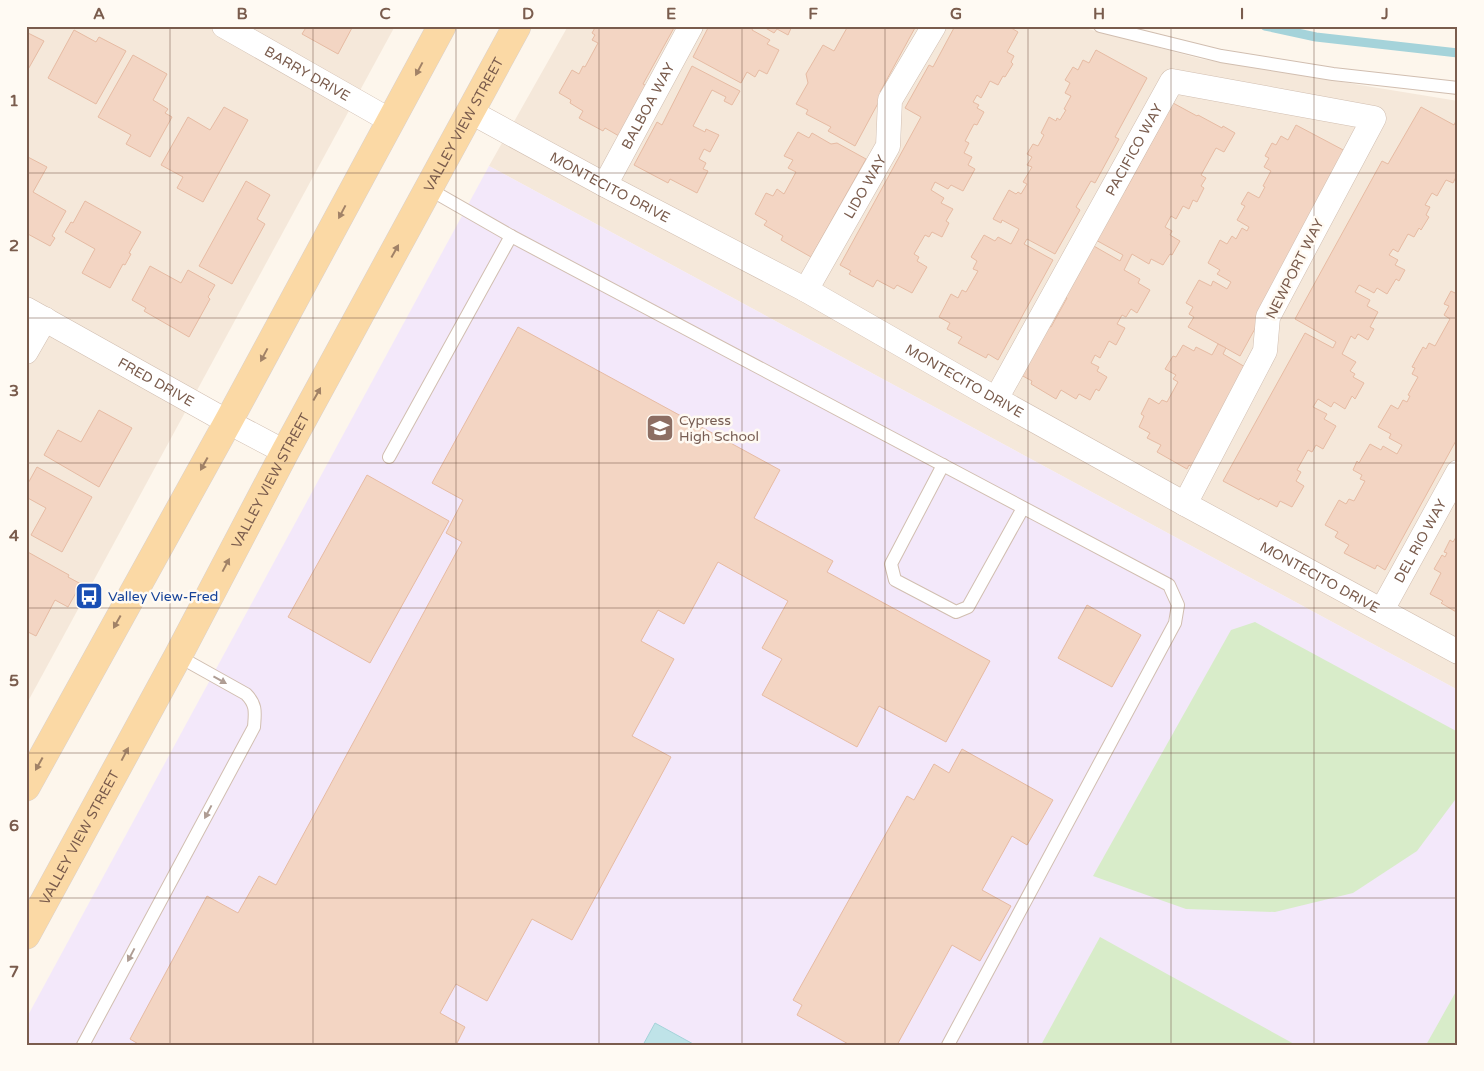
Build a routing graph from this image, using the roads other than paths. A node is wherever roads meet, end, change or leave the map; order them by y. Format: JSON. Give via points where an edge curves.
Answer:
{"nodes":[{"id":1,"x":224,"y":26,"type":"edge"},
{"id":2,"x":442,"y":26,"type":"edge"},
{"id":3,"x":517,"y":26,"type":"edge"},
{"id":4,"x":691,"y":26,"type":"edge"},
{"id":5,"x":934,"y":26,"type":"edge"},
{"id":6,"x":1100,"y":26,"type":"edge"},
{"id":7,"x":1458,"y":88,"type":"edge"},
{"id":8,"x":471,"y":112,"type":"junction"},
{"id":9,"x":1374,"y":118,"type":"joint"},
{"id":10,"x":391,"y":121,"type":"junction"},
{"id":11,"x":605,"y":185,"type":"junction"},
{"id":12,"x":429,"y":188,"type":"junction"},
{"id":13,"x":511,"y":236,"type":"junction"},
{"id":14,"x":806,"y":290,"type":"junction"},
{"id":15,"x":35,"y":314,"type":"edge"},
{"id":16,"x":26,"y":352,"type":"edge"},
{"id":17,"x":996,"y":399,"type":"junction"},
{"id":18,"x":228,"y":422,"type":"junction"},
{"id":19,"x":285,"y":452,"type":"junction"},
{"id":20,"x":389,"y":457,"type":"dead end"},
{"id":21,"x":943,"y":465,"type":"junction"},
{"id":22,"x":1458,"y":472,"type":"edge"},
{"id":23,"x":1185,"y":504,"type":"junction"},
{"id":24,"x":1023,"y":508,"type":"junction"},
{"id":25,"x":1448,"y":512,"type":"edge"},
{"id":26,"x":1382,"y":610,"type":"junction"},
{"id":27,"x":1458,"y":652,"type":"edge"},
{"id":28,"x":178,"y":656,"type":"junction"},
{"id":29,"x":26,"y":787,"type":"edge"},
{"id":30,"x":26,"y":935,"type":"edge"},
{"id":31,"x":83,"y":1045,"type":"edge"},
{"id":32,"x":948,"y":1045,"type":"edge"}],
"edges":[{"from":1,"to":10,"type":"street","name":"BARRY DRIVE"},
{"from":2,"to":10,"type":"main road","one_way":true},
{"from":3,"to":8,"type":"main road","name":"VALLEY VIEW STREET"},
{"from":4,"to":11,"type":"street","name":"BALBOA WAY"},
{"from":5,"to":14,"type":"street","name":"LIDO WAY","via":[[890,100],[888,146]]},
{"from":6,"to":7,"type":"lane","via":[[1221,56],[1333,74]]},
{"from":8,"to":11,"type":"street","name":"MONTECITO DRIVE"},
{"from":8,"to":12,"type":"main road","name":"VALLEY VIEW STREET"},
{"from":9,"to":17,"type":"street","name":"PACIFICO WAY","via":[[1172,81]]},
{"from":9,"to":23,"type":"street","name":"NEWPORT WAY","via":[[1268,317],[1265,351]]},
{"from":10,"to":18,"type":"main road","one_way":true},
{"from":11,"to":14,"type":"street","name":"MONTECITO DRIVE"},
{"from":12,"to":13,"type":"lane"},
{"from":19,"to":12,"type":"main road","name":"VALLEY VIEW STREET","one_way":true},
{"from":13,"to":20,"type":"lane"},
{"from":13,"to":21,"type":"lane"},
{"from":14,"to":17,"type":"street","name":"MONTECITO DRIVE"},
{"from":15,"to":16,"type":"street"},
{"from":15,"to":18,"type":"street","name":"FRED DRIVE"},
{"from":17,"to":23,"type":"street","name":"MONTECITO DRIVE"},
{"from":18,"to":19,"type":"street","name":"FRED DRIVE"},
{"from":18,"to":29,"type":"main road","one_way":true},
{"from":28,"to":19,"type":"main road","name":"VALLEY VIEW STREET","one_way":true},
{"from":21,"to":24,"type":"lane"},
{"from":21,"to":24,"type":"lane","via":[[891,564],[895,580],[956,612],[968,607]]},
{"from":22,"to":25,"type":"street","name":"DEL RIO WAY"},
{"from":23,"to":26,"type":"street","name":"MONTECITO DRIVE"},
{"from":24,"to":32,"type":"lane","via":[[1169,585],[1178,605],[1175,623]]},
{"from":25,"to":26,"type":"street","name":"DEL RIO WAY"},
{"from":26,"to":27,"type":"street","name":"MONTECITO DRIVE"},
{"from":30,"to":28,"type":"main road","name":"VALLEY VIEW STREET","one_way":true},
{"from":28,"to":31,"type":"lane","one_way":true,"via":[[246,694],[255,710],[254,727]]}]}
